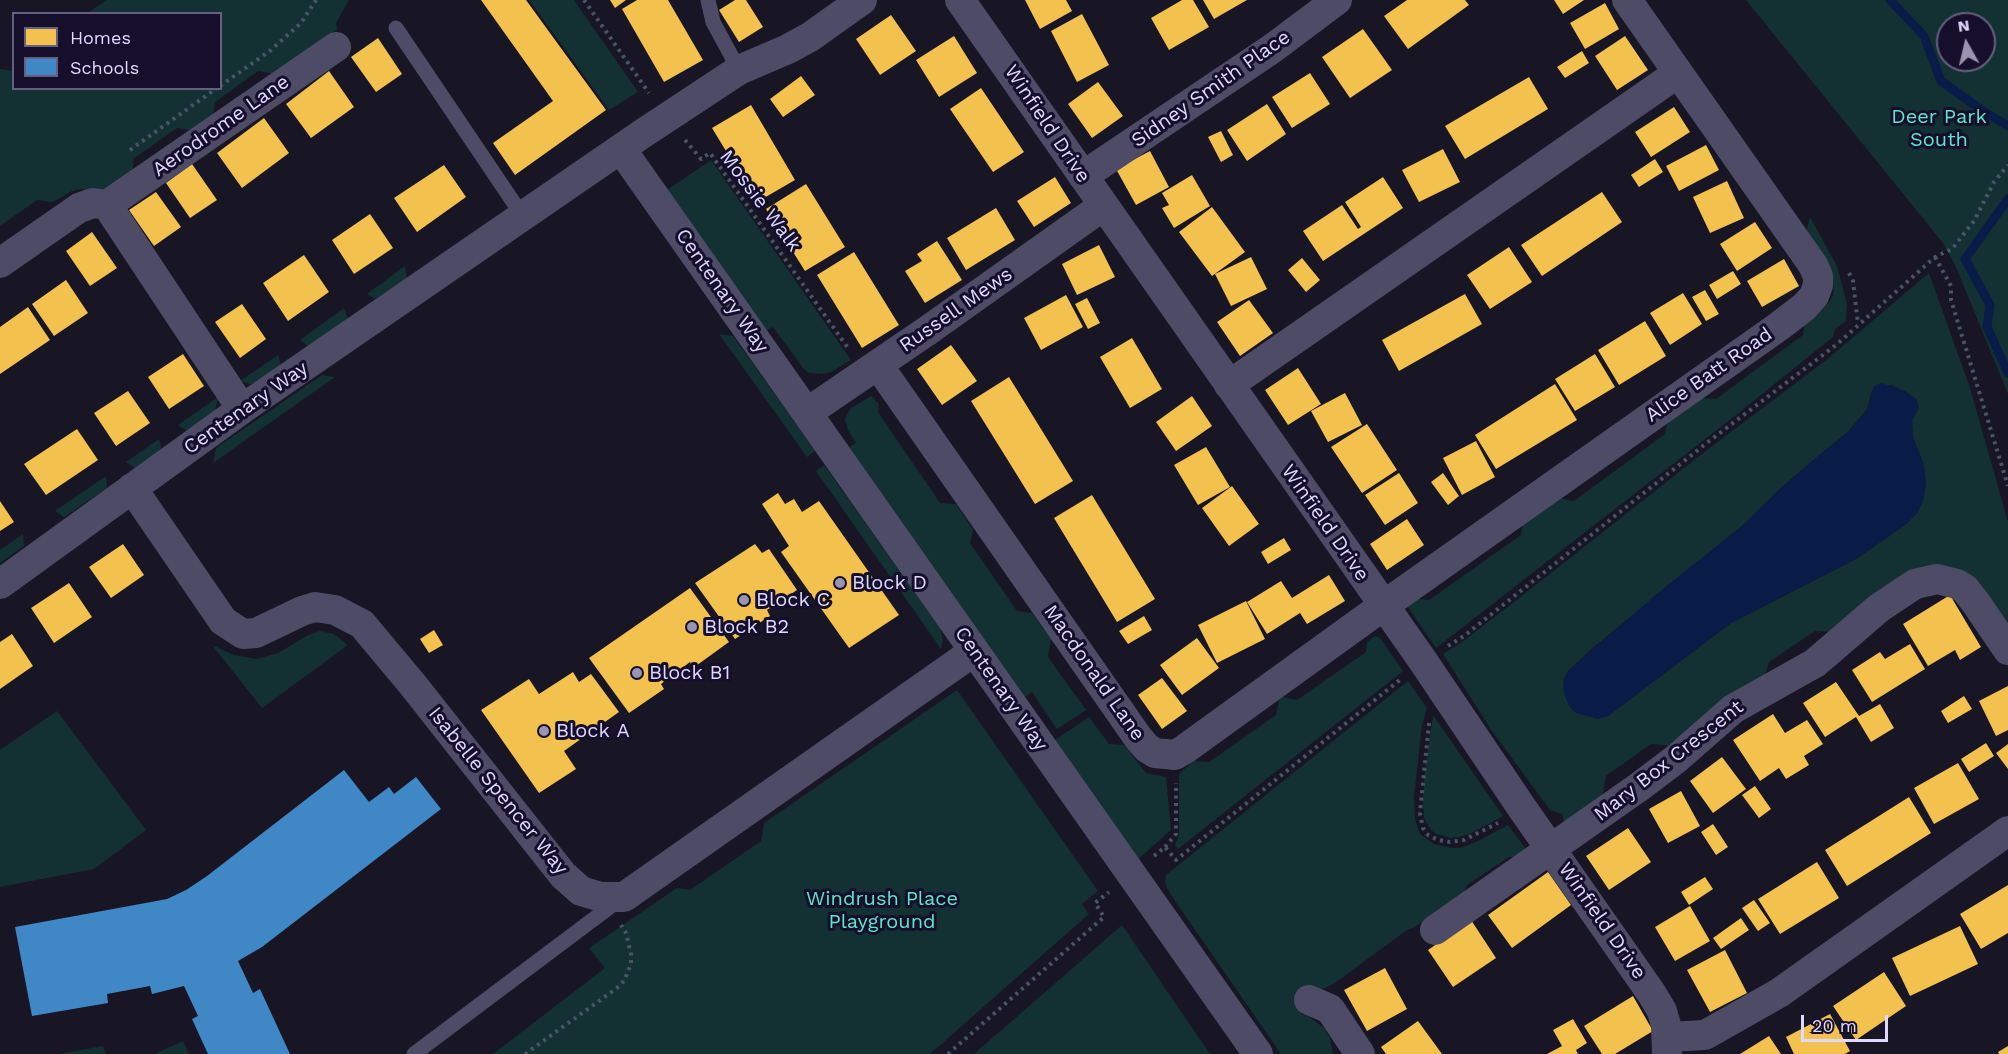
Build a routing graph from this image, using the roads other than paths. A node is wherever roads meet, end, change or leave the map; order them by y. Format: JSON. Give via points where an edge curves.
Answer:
{"nodes":[{"id":1,"x":708,"y":0,"type":"edge"},
{"id":2,"x":862,"y":0,"type":"edge"},
{"id":3,"x":960,"y":0,"type":"edge"},
{"id":4,"x":1337,"y":0,"type":"edge"},
{"id":5,"x":1627,"y":0,"type":"edge"},
{"id":6,"x":396,"y":28,"type":"dead end"},
{"id":7,"x":336,"y":47,"type":"dead end"},
{"id":8,"x":740,"y":70,"type":"junction"},
{"id":9,"x":1678,"y":74,"type":"junction"},
{"id":10,"x":621,"y":149,"type":"junction"},
{"id":11,"x":1083,"y":176,"type":"junction"},
{"id":12,"x":107,"y":205,"type":"junction"},
{"id":13,"x":1103,"y":206,"type":"junction"},
{"id":14,"x":522,"y":215,"type":"junction"},
{"id":15,"x":0,"y":263,"type":"edge"},
{"id":16,"x":872,"y":369,"type":"junction"},
{"id":17,"x":1229,"y":385,"type":"junction"},
{"id":18,"x":242,"y":409,"type":"junction"},
{"id":19,"x":808,"y":412,"type":"junction"},
{"id":20,"x":132,"y":488,"type":"junction"},
{"id":21,"x":0,"y":584,"type":"edge"},
{"id":22,"x":1383,"y":606,"type":"junction"},
{"id":23,"x":2008,"y":650,"type":"edge"},
{"id":24,"x":974,"y":652,"type":"junction"},
{"id":25,"x":2008,"y":831,"type":"edge"},
{"id":26,"x":1552,"y":849,"type":"junction"},
{"id":27,"x":616,"y":903,"type":"junction"},
{"id":28,"x":1435,"y":930,"type":"dead end"},
{"id":29,"x":1309,"y":1000,"type":"dead end"},
{"id":30,"x":1668,"y":1046,"type":"edge"},
{"id":31,"x":414,"y":1054,"type":"edge"},
{"id":32,"x":1258,"y":1054,"type":"edge"},
{"id":33,"x":1360,"y":1054,"type":"edge"}],
"edges":[{"from":1,"to":8,"type":"lane","via":[[713,22]]},
{"from":2,"to":8,"type":"street","via":[[810,37]]},
{"from":3,"to":11,"type":"street","name":"Winfield Drive"},
{"from":4,"to":11,"type":"street","name":"Sidney Smith Place","via":[[1273,48]]},
{"from":5,"to":9,"type":"street","name":"Alice Batt Road"},
{"from":6,"to":14,"type":"lane"},
{"from":7,"to":12,"type":"street","name":"Aerodrome Lane"},
{"from":8,"to":10,"type":"street"},
{"from":9,"to":17,"type":"street"},
{"from":9,"to":22,"type":"street","name":"Alice Batt Road","via":[[1813,265],[1818,276],[1814,296],[1778,327]]},
{"from":10,"to":14,"type":"street","name":"Centenary Way"},
{"from":10,"to":19,"type":"street","name":"Centenary Way"},
{"from":11,"to":13,"type":"street","name":"Winfield Drive"},
{"from":12,"to":15,"type":"street","name":"Aerodrome Lane","via":[[93,203],[79,208]]},
{"from":12,"to":18,"type":"street"},
{"from":13,"to":16,"type":"street","name":"Russell Mews"},
{"from":13,"to":17,"type":"street","name":"Winfield Drive"},
{"from":14,"to":18,"type":"street","name":"Centenary Way"},
{"from":16,"to":19,"type":"street","name":"Russell Mews"},
{"from":16,"to":22,"type":"street","name":"Macdonald Lane","via":[[1139,739],[1155,753],[1175,755],[1185,749]]},
{"from":17,"to":22,"type":"street","name":"Winfield Drive"},
{"from":18,"to":20,"type":"street","name":"Centenary Way"},
{"from":19,"to":24,"type":"street","name":"Centenary Way"},
{"from":20,"to":21,"type":"street","name":"Centenary Way"},
{"from":20,"to":27,"type":"street","name":"Isabelle Spencer Way","via":[[223,621],[243,634],[256,633],[315,607],[335,609],[362,624],[563,875],[581,891]]},
{"from":22,"to":26,"type":"street","name":"Winfield Drive"},
{"from":23,"to":26,"type":"street","name":"Mary Box Crescent","via":[[1965,589],[1937,579],[1915,584],[1879,608],[1815,663],[1733,709],[1676,759]]},
{"from":24,"to":27,"type":"street"},
{"from":24,"to":32,"type":"street","name":"Centenary Way"},
{"from":25,"to":30,"type":"street","via":[[1779,993],[1706,1035]]},
{"from":26,"to":28,"type":"street","name":"Mary Box Crescent"},
{"from":26,"to":30,"type":"street","name":"Winfield Drive","via":[[1652,994],[1662,1011]]},
{"from":27,"to":31,"type":"lane"},
{"from":29,"to":33,"type":"street","via":[[1330,1009]]}]}
